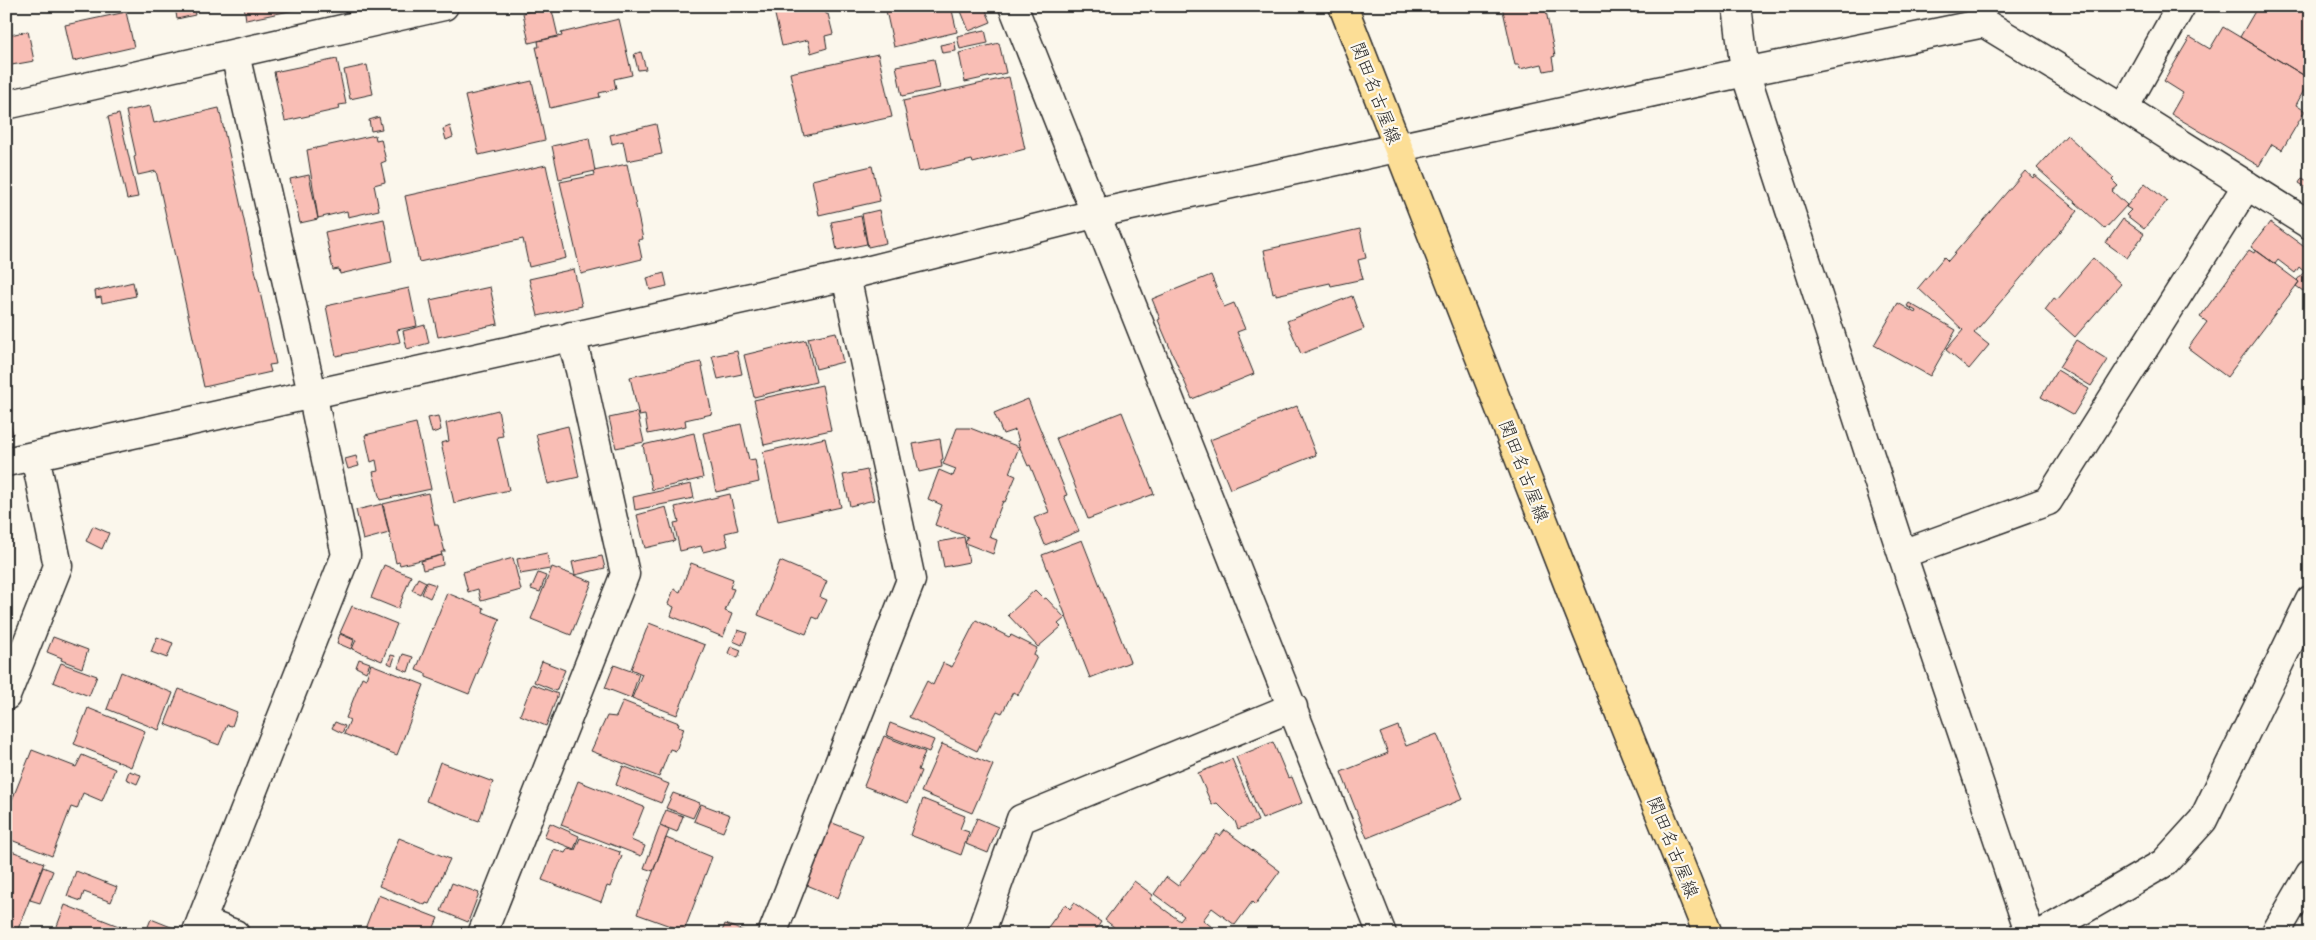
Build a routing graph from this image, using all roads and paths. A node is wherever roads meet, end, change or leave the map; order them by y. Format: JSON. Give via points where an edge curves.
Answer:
{"nodes":[{"id":1,"x":444,"y":6,"type":"edge"},
{"id":2,"x":1012,"y":6,"type":"edge"},
{"id":3,"x":1343,"y":6,"type":"edge"},
{"id":4,"x":1737,"y":6,"type":"edge"},
{"id":5,"x":2181,"y":6,"type":"edge"},
{"id":6,"x":235,"y":54,"type":"junction"},
{"id":7,"x":1746,"y":72,"type":"junction"},
{"id":8,"x":6,"y":105,"type":"edge"},
{"id":9,"x":2124,"y":108,"type":"junction"},
{"id":10,"x":1397,"y":148,"type":"junction"},
{"id":11,"x":2248,"y":185,"type":"junction"},
{"id":12,"x":1094,"y":214,"type":"junction"},
{"id":13,"x":2310,"y":225,"type":"edge"},
{"id":14,"x":846,"y":276,"type":"junction"},
{"id":15,"x":571,"y":336,"type":"junction"},
{"id":16,"x":312,"y":393,"type":"junction"},
{"id":17,"x":35,"y":456,"type":"junction"},
{"id":18,"x":6,"y":462,"type":"edge"},
{"id":19,"x":1902,"y":554,"type":"junction"},
{"id":20,"x":2310,"y":600,"type":"edge"},
{"id":21,"x":6,"y":696,"type":"edge"},
{"id":22,"x":1293,"y":707,"type":"junction"},
{"id":23,"x":2310,"y":874,"type":"edge"},
{"id":24,"x":199,"y":927,"type":"edge"},
{"id":25,"x":235,"y":934,"type":"edge"},
{"id":26,"x":482,"y":934,"type":"edge"},
{"id":27,"x":772,"y":934,"type":"edge"},
{"id":28,"x":980,"y":934,"type":"edge"},
{"id":29,"x":1382,"y":934,"type":"edge"},
{"id":30,"x":1708,"y":934,"type":"edge"},
{"id":31,"x":2030,"y":934,"type":"edge"},
{"id":32,"x":2041,"y":934,"type":"edge"},
{"id":33,"x":2275,"y":934,"type":"edge"}],
"edges":[{"from":1,"to":6,"type":"street"},
{"from":2,"to":12,"type":"street"},
{"from":3,"to":10,"type":"main road","name":"関田名古屋線"},
{"from":4,"to":7,"type":"street"},
{"from":5,"to":9,"type":"street"},
{"from":6,"to":8,"type":"street"},
{"from":6,"to":16,"type":"street"},
{"from":7,"to":9,"type":"street","via":[[1984,23]]},
{"from":7,"to":10,"type":"street"},
{"from":7,"to":19,"type":"street"},
{"from":9,"to":11,"type":"street"},
{"from":10,"to":12,"type":"street"},
{"from":10,"to":30,"type":"main road","name":"関田名古屋線"},
{"from":11,"to":13,"type":"street"},
{"from":11,"to":19,"type":"street","via":[[2048,501]]},
{"from":12,"to":14,"type":"street"},
{"from":12,"to":22,"type":"street"},
{"from":14,"to":15,"type":"street"},
{"from":14,"to":27,"type":"street","via":[[911,580]]},
{"from":15,"to":16,"type":"street"},
{"from":15,"to":26,"type":"street","via":[[625,574]]},
{"from":16,"to":17,"type":"street"},
{"from":16,"to":24,"type":"street","via":[[346,555]]},
{"from":17,"to":18,"type":"street"},
{"from":17,"to":21,"type":"street","via":[[58,566]]},
{"from":19,"to":31,"type":"street"},
{"from":20,"to":32,"type":"street","via":[[2203,820],[2164,863]]},
{"from":22,"to":28,"type":"street","via":[[1021,819]]},
{"from":22,"to":29,"type":"street"},
{"from":23,"to":33,"type":"street"},
{"from":24,"to":25,"type":"street"}]}
